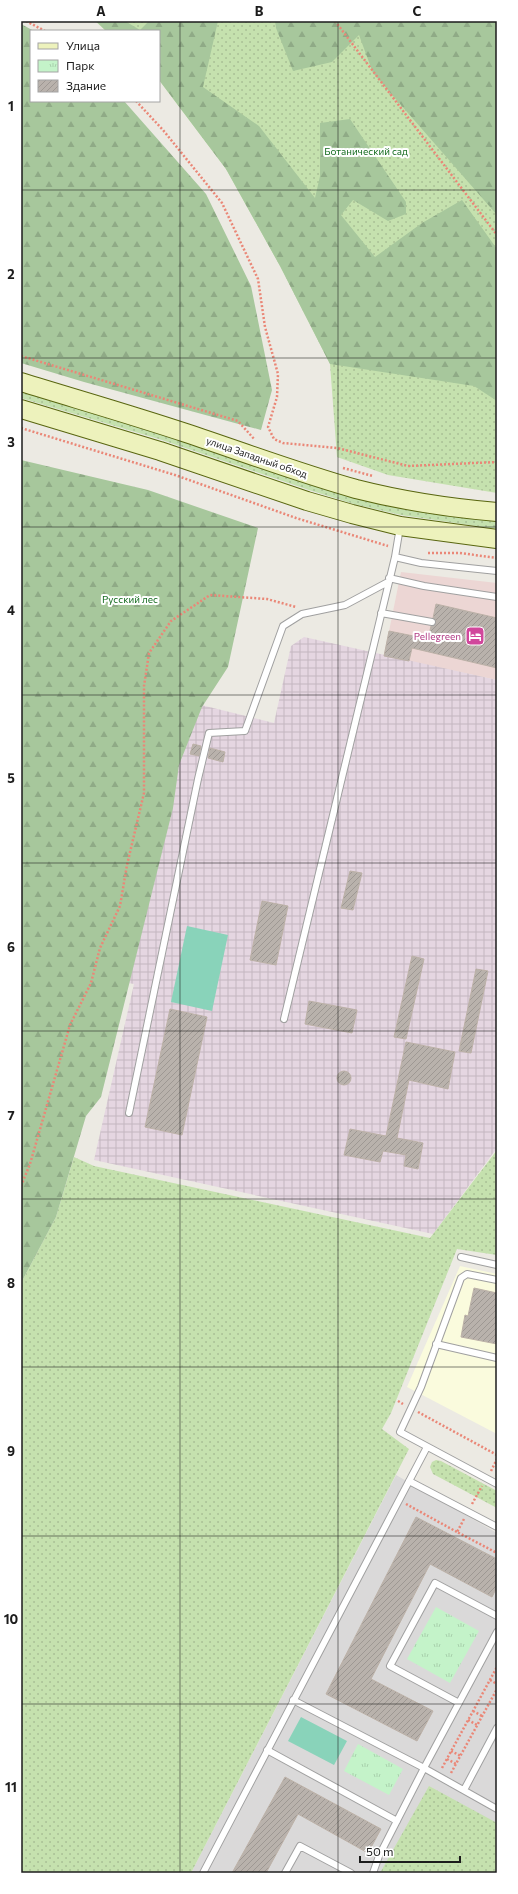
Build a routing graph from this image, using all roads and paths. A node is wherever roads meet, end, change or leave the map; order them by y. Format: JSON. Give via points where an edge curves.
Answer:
{"nodes":[{"id":1,"x":26,"y":21,"type":"edge"},
{"id":2,"x":335,"y":21,"type":"edge"},
{"id":3,"x":43,"y":30,"type":"edge"},
{"id":4,"x":137,"y":102,"type":"edge"},
{"id":5,"x":497,"y":235,"type":"edge"},
{"id":6,"x":21,"y":356,"type":"edge"},
{"id":7,"x":21,"y":382,"type":"edge"},
{"id":8,"x":21,"y":410,"type":"edge"},
{"id":9,"x":262,"y":442,"type":"dead end"},
{"id":10,"x":497,"y":462,"type":"edge"},
{"id":11,"x":342,"y":467,"type":"dead end"},
{"id":12,"x":380,"y":478,"type":"dead end"},
{"id":13,"x":497,"y":512,"type":"edge"},
{"id":14,"x":400,"y":526,"type":"junction"},
{"id":15,"x":497,"y":539,"type":"edge"},
{"id":16,"x":395,"y":557,"type":"junction"},
{"id":17,"x":497,"y":570,"type":"edge"},
{"id":18,"x":389,"y":580,"type":"junction"},
{"id":19,"x":497,"y":597,"type":"edge"},
{"id":20,"x":319,"y":610,"type":"junction"},
{"id":21,"x":381,"y":613,"type":"junction"},
{"id":22,"x":432,"y":622,"type":"dead end"},
{"id":23,"x":284,"y":1019,"type":"dead end"},
{"id":24,"x":129,"y":1113,"type":"dead end"},
{"id":25,"x":21,"y":1186,"type":"edge"},
{"id":26,"x":461,"y":1257,"type":"dead end"},
{"id":27,"x":497,"y":1265,"type":"edge"},
{"id":28,"x":497,"y":1280,"type":"edge"},
{"id":29,"x":436,"y":1344,"type":"junction"},
{"id":30,"x":497,"y":1358,"type":"edge"},
{"id":31,"x":398,"y":1401,"type":"dead end"},
{"id":32,"x":421,"y":1407,"type":"dead end"},
{"id":33,"x":411,"y":1409,"type":"junction"},
{"id":34,"x":419,"y":1413,"type":"junction"},
{"id":35,"x":427,"y":1447,"type":"junction"},
{"id":36,"x":497,"y":1455,"type":"edge"},
{"id":37,"x":409,"y":1481,"type":"junction"},
{"id":38,"x":497,"y":1484,"type":"edge"},
{"id":39,"x":399,"y":1500,"type":"junction"},
{"id":40,"x":497,"y":1527,"type":"edge"},
{"id":41,"x":457,"y":1532,"type":"dead end"},
{"id":42,"x":497,"y":1616,"type":"edge"},
{"id":43,"x":497,"y":1632,"type":"edge"},
{"id":44,"x":497,"y":1667,"type":"edge"},
{"id":45,"x":490,"y":1680,"type":"junction"},
{"id":46,"x":497,"y":1684,"type":"edge"},
{"id":47,"x":497,"y":1689,"type":"edge"},
{"id":48,"x":293,"y":1700,"type":"junction"},
{"id":49,"x":459,"y":1703,"type":"junction"},
{"id":50,"x":473,"y":1711,"type":"junction"},
{"id":51,"x":482,"y":1716,"type":"junction"},
{"id":52,"x":468,"y":1720,"type":"junction"},
{"id":53,"x":478,"y":1724,"type":"junction"},
{"id":54,"x":497,"y":1728,"type":"edge"},
{"id":55,"x":267,"y":1750,"type":"junction"},
{"id":56,"x":451,"y":1751,"type":"junction"},
{"id":57,"x":461,"y":1756,"type":"junction"},
{"id":58,"x":447,"y":1759,"type":"junction"},
{"id":59,"x":456,"y":1764,"type":"junction"},
{"id":60,"x":424,"y":1768,"type":"junction"},
{"id":61,"x":438,"y":1776,"type":"junction"},
{"id":62,"x":447,"y":1781,"type":"junction"},
{"id":63,"x":464,"y":1790,"type":"junction"},
{"id":64,"x":497,"y":1809,"type":"edge"},
{"id":65,"x":397,"y":1821,"type":"junction"},
{"id":66,"x":202,"y":1873,"type":"edge"},
{"id":67,"x":285,"y":1873,"type":"edge"},
{"id":68,"x":351,"y":1873,"type":"edge"},
{"id":69,"x":373,"y":1873,"type":"edge"}],
"edges":[{"from":1,"to":3,"type":"path"},
{"from":2,"to":5,"type":"path"},
{"from":4,"to":10,"type":"path","via":[[222,203],[258,279],[265,327],[278,374],[277,397],[268,427],[274,438],[283,443],[337,448],[408,466]]},
{"from":6,"to":9,"type":"path","via":[[238,421],[255,440]]},
{"from":7,"to":13,"type":"main road","name":"улица Западный обход","via":[[166,426],[314,477],[405,500]]},
{"from":8,"to":14,"type":"main road","via":[[160,451],[307,502]]},
{"from":11,"to":12,"type":"path"},
{"from":14,"to":15,"type":"main road"},
{"from":14,"to":16,"type":"lane"},
{"from":16,"to":17,"type":"lane"},
{"from":16,"to":18,"type":"lane"},
{"from":18,"to":19,"type":"lane"},
{"from":18,"to":20,"type":"lane","via":[[345,604]]},
{"from":18,"to":21,"type":"lane"},
{"from":20,"to":24,"type":"lane","via":[[302,614],[283,626],[245,731],[209,733]]},
{"from":20,"to":25,"type":"path","via":[[267,599],[210,595],[171,621],[149,653],[144,686],[144,793],[120,906],[100,948],[91,983],[70,1025],[30,1164]]},
{"from":21,"to":22,"type":"lane"},
{"from":21,"to":23,"type":"lane"},
{"from":26,"to":27,"type":"lane"},
{"from":28,"to":29,"type":"lane","via":[[467,1274],[461,1278]]},
{"from":29,"to":30,"type":"lane"},
{"from":29,"to":33,"type":"lane"},
{"from":31,"to":33,"type":"path"},
{"from":32,"to":34,"type":"path"},
{"from":33,"to":34,"type":"path"},
{"from":33,"to":35,"type":"lane","via":[[400,1432]]},
{"from":34,"to":36,"type":"path"},
{"from":35,"to":37,"type":"lane"},
{"from":35,"to":38,"type":"lane"},
{"from":37,"to":39,"type":"lane"},
{"from":37,"to":40,"type":"lane"},
{"from":39,"to":41,"type":"path"},
{"from":39,"to":48,"type":"lane"},
{"from":42,"to":49,"type":"lane","via":[[435,1583],[390,1666]]},
{"from":43,"to":49,"type":"lane"},
{"from":44,"to":45,"type":"path"},
{"from":45,"to":46,"type":"path"},
{"from":45,"to":50,"type":"path"},
{"from":47,"to":51,"type":"path"},
{"from":48,"to":55,"type":"lane"},
{"from":48,"to":60,"type":"lane"},
{"from":49,"to":60,"type":"lane"},
{"from":50,"to":51,"type":"path"},
{"from":50,"to":52,"type":"path"},
{"from":51,"to":53,"type":"path"},
{"from":52,"to":53,"type":"path"},
{"from":52,"to":56,"type":"path"},
{"from":53,"to":57,"type":"path"},
{"from":54,"to":63,"type":"lane"},
{"from":55,"to":65,"type":"lane"},
{"from":55,"to":66,"type":"lane"},
{"from":56,"to":57,"type":"path"},
{"from":56,"to":58,"type":"path"},
{"from":57,"to":59,"type":"path"},
{"from":58,"to":59,"type":"path"},
{"from":58,"to":61,"type":"path"},
{"from":59,"to":62,"type":"path"},
{"from":60,"to":61,"type":"lane"},
{"from":60,"to":65,"type":"lane"},
{"from":61,"to":62,"type":"lane"},
{"from":62,"to":63,"type":"lane"},
{"from":63,"to":64,"type":"lane"},
{"from":65,"to":69,"type":"lane"},
{"from":67,"to":68,"type":"lane","via":[[300,1846]]}]}
